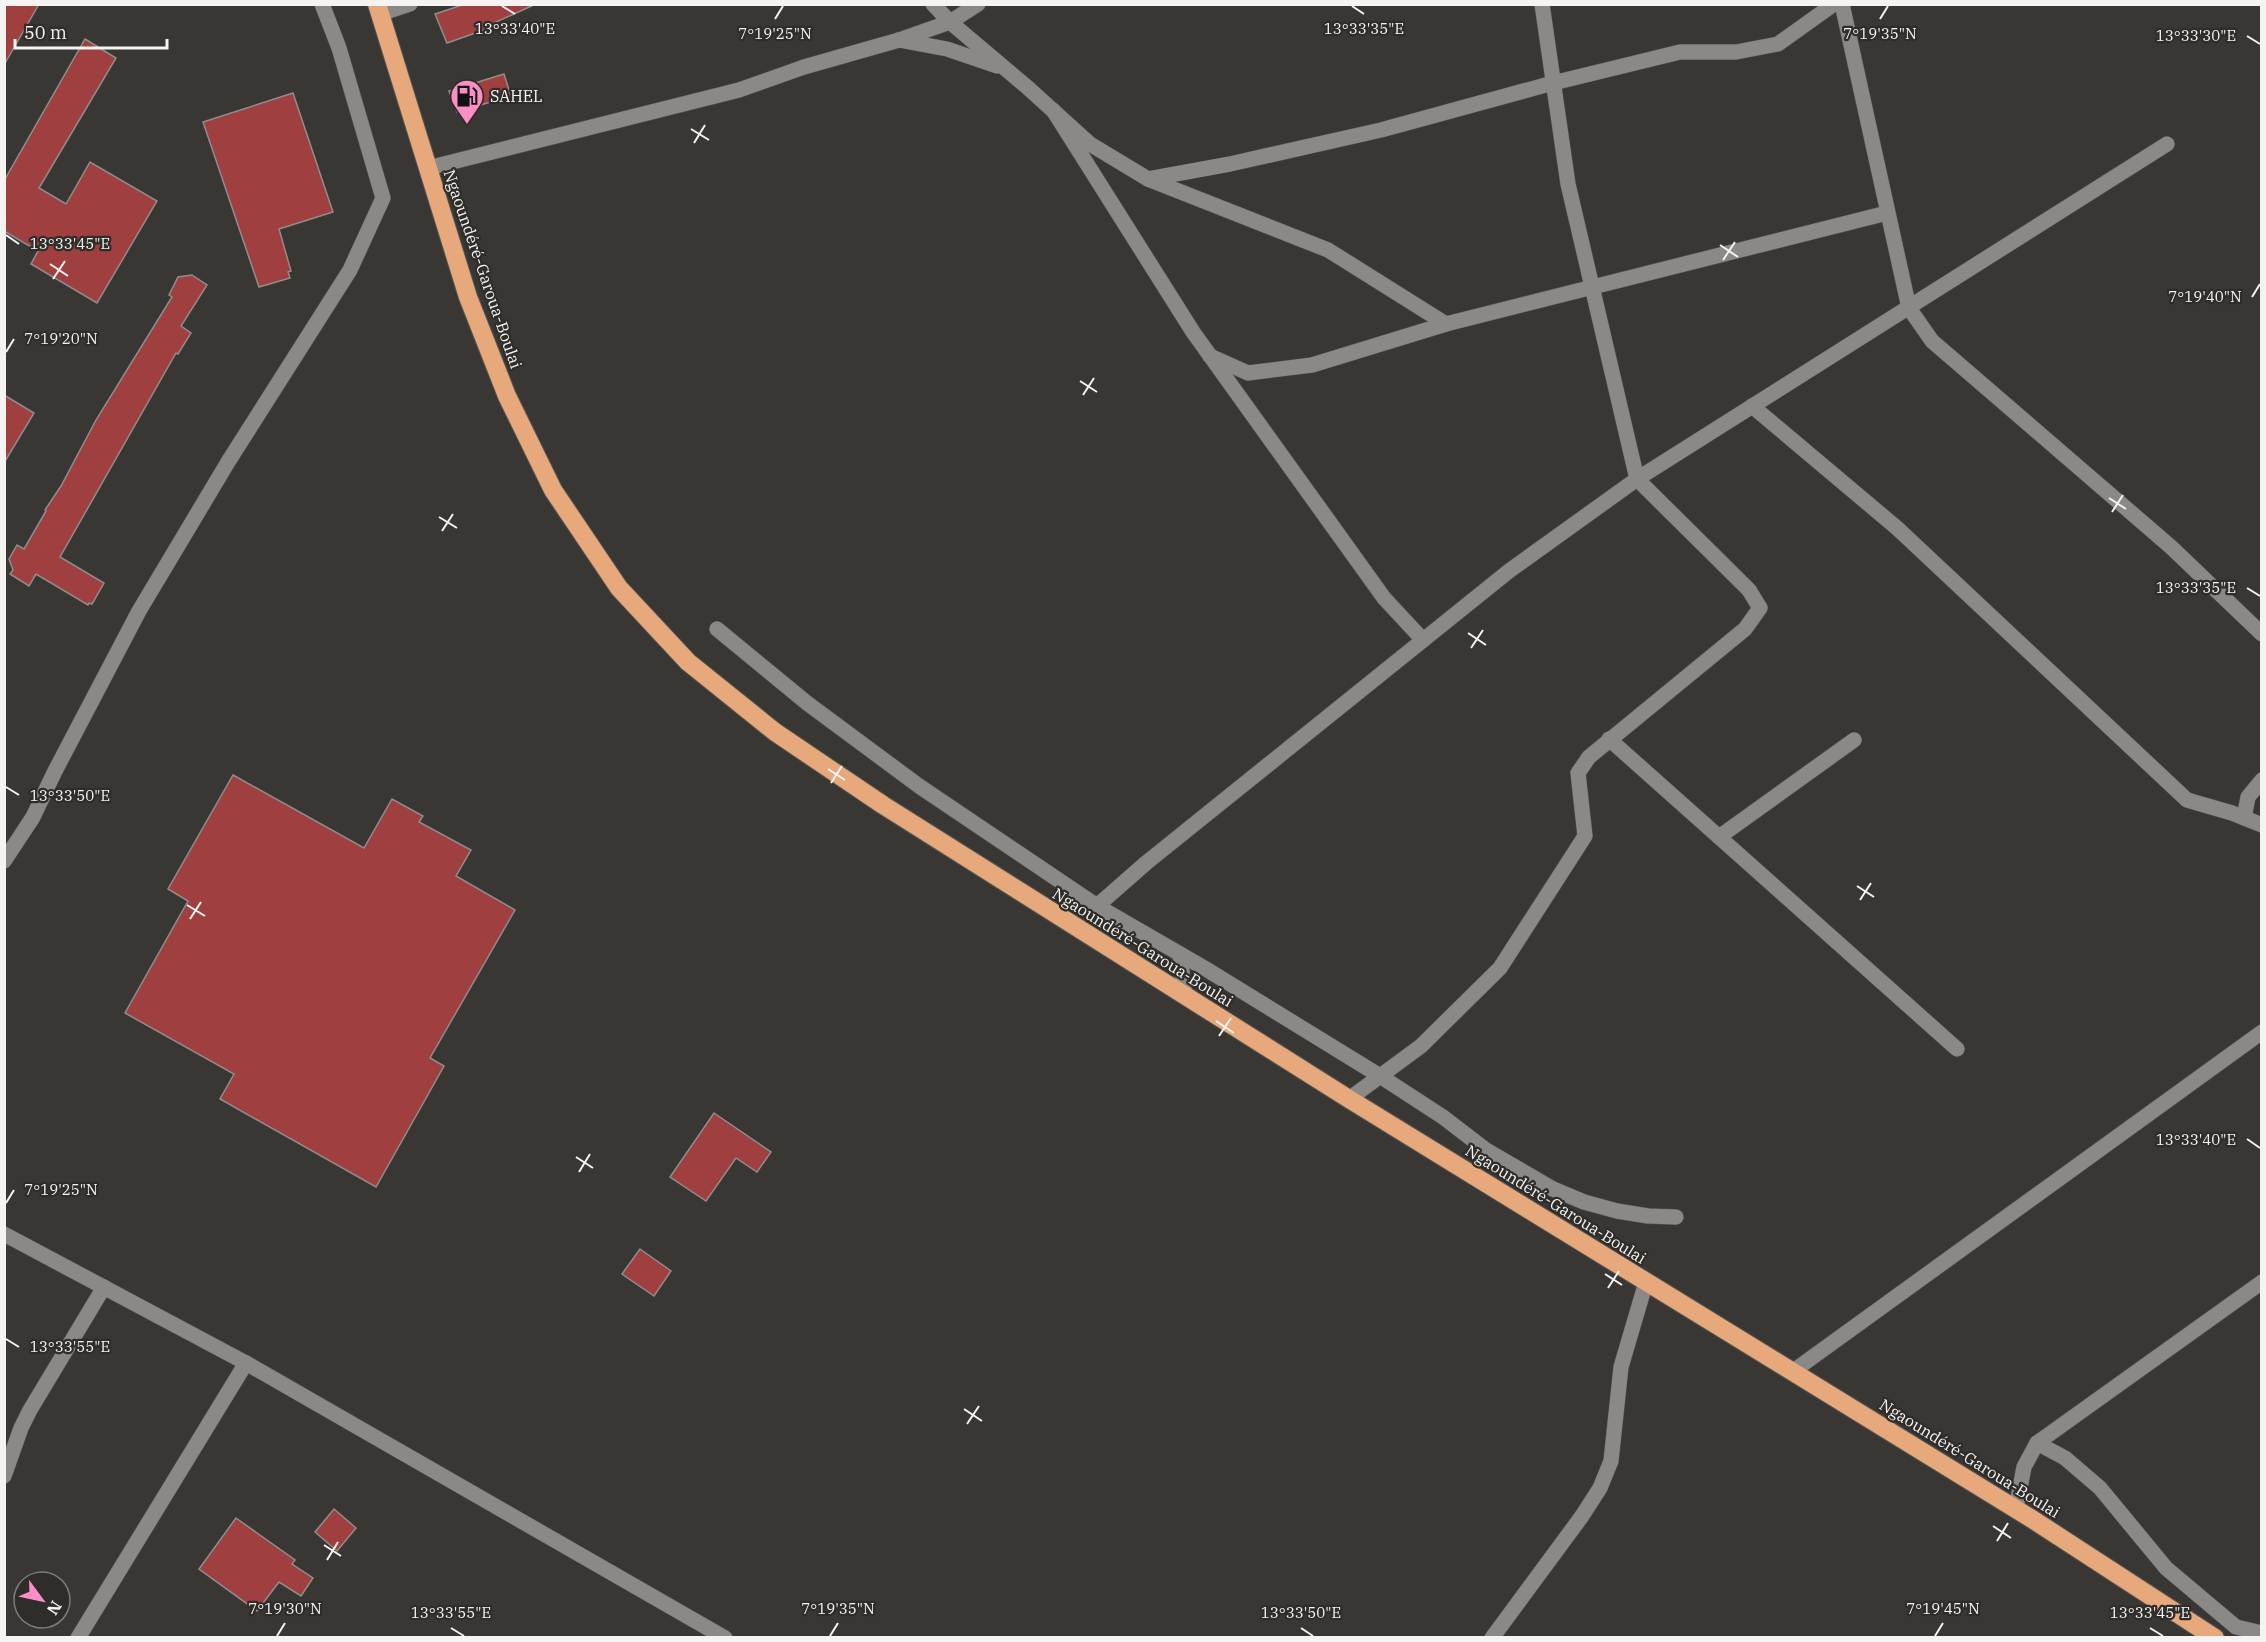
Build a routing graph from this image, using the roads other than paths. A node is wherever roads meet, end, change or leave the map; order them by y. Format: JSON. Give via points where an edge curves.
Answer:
{"nodes":[{"id":1,"x":322,"y":4,"type":"edge"},
{"id":2,"x":410,"y":4,"type":"edge"},
{"id":3,"x":933,"y":4,"type":"edge"},
{"id":4,"x":978,"y":4,"type":"edge"},
{"id":5,"x":1542,"y":4,"type":"edge"},
{"id":6,"x":1834,"y":4,"type":"edge"},
{"id":7,"x":1842,"y":4,"type":"edge"},
{"id":8,"x":379,"y":9,"type":"edge"},
{"id":9,"x":950,"y":22,"type":"junction"},
{"id":10,"x":899,"y":40,"type":"junction"},
{"id":11,"x":1006,"y":69,"type":"junction"},
{"id":12,"x":1553,"y":83,"type":"junction"},
{"id":13,"x":1053,"y":110,"type":"junction"},
{"id":14,"x":2167,"y":144,"type":"dead end"},
{"id":15,"x":428,"y":168,"type":"junction"},
{"id":16,"x":1148,"y":179,"type":"junction"},
{"id":17,"x":1887,"y":213,"type":"junction"},
{"id":18,"x":1593,"y":286,"type":"junction"},
{"id":19,"x":1909,"y":308,"type":"junction"},
{"id":20,"x":1446,"y":324,"type":"junction"},
{"id":21,"x":1210,"y":356,"type":"junction"},
{"id":22,"x":1752,"y":406,"type":"junction"},
{"id":23,"x":1637,"y":478,"type":"junction"},
{"id":24,"x":717,"y":629,"type":"dead end"},
{"id":25,"x":2262,"y":634,"type":"edge"},
{"id":26,"x":1423,"y":640,"type":"junction"},
{"id":27,"x":1609,"y":739,"type":"junction"},
{"id":28,"x":1854,"y":740,"type":"dead end"},
{"id":29,"x":2262,"y":780,"type":"edge"},
{"id":30,"x":2244,"y":818,"type":"junction"},
{"id":31,"x":2262,"y":825,"type":"edge"},
{"id":32,"x":1719,"y":837,"type":"junction"},
{"id":33,"x":4,"y":861,"type":"edge"},
{"id":34,"x":1097,"y":906,"type":"junction"},
{"id":35,"x":1180,"y":954,"type":"junction"},
{"id":36,"x":1185,"y":996,"type":"junction"},
{"id":37,"x":2262,"y":1032,"type":"edge"},
{"id":38,"x":1956,"y":1049,"type":"dead end"},
{"id":39,"x":1380,"y":1076,"type":"junction"},
{"id":40,"x":1349,"y":1100,"type":"junction"},
{"id":41,"x":1676,"y":1217,"type":"dead end"},
{"id":42,"x":4,"y":1234,"type":"edge"},
{"id":43,"x":1646,"y":1282,"type":"junction"},
{"id":44,"x":2262,"y":1282,"type":"edge"},
{"id":45,"x":104,"y":1287,"type":"junction"},
{"id":46,"x":246,"y":1363,"type":"junction"},
{"id":47,"x":1792,"y":1372,"type":"junction"},
{"id":48,"x":2037,"y":1443,"type":"junction"},
{"id":49,"x":4,"y":1476,"type":"edge"},
{"id":50,"x":2016,"y":1509,"type":"junction"},
{"id":51,"x":2262,"y":1633,"type":"edge"},
{"id":52,"x":78,"y":1638,"type":"edge"},
{"id":53,"x":725,"y":1638,"type":"edge"},
{"id":54,"x":1492,"y":1638,"type":"edge"},
{"id":55,"x":2215,"y":1638,"type":"edge"}],
"edges":[{"from":1,"to":33,"type":"street","via":[[339,48],[383,198],[351,270],[228,462],[139,611],[33,817]]},
{"from":2,"to":8,"type":"street"},
{"from":3,"to":9,"type":"street"},
{"from":4,"to":9,"type":"street"},
{"from":5,"to":12,"type":"street"},
{"from":6,"to":12,"type":"street","via":[[1778,44],[1736,52],[1680,52]]},
{"from":7,"to":17,"type":"street"},
{"from":8,"to":15,"type":"highway","name":"Ngaoundéré-Garoua-Boulai"},
{"from":9,"to":10,"type":"street"},
{"from":9,"to":11,"type":"street"},
{"from":10,"to":11,"type":"street","via":[[947,49]]},
{"from":10,"to":15,"type":"street","via":[[739,90]]},
{"from":11,"to":13,"type":"street"},
{"from":12,"to":16,"type":"street","via":[[1381,130]]},
{"from":12,"to":18,"type":"street","via":[[1568,184]]},
{"from":13,"to":16,"type":"street","via":[[1090,144]]},
{"from":13,"to":21,"type":"street"},
{"from":14,"to":19,"type":"street"},
{"from":15,"to":36,"type":"highway","name":"Ngaoundéré-Garoua-Boulai","via":[[468,297],[507,396],[553,490],[627,596],[688,662],[775,732],[883,806]]},
{"from":16,"to":20,"type":"street","via":[[1328,250]]},
{"from":17,"to":18,"type":"street"},
{"from":17,"to":19,"type":"street"},
{"from":18,"to":20,"type":"street"},
{"from":18,"to":23,"type":"street"},
{"from":19,"to":22,"type":"street"},
{"from":19,"to":25,"type":"street","via":[[1932,341],[2171,547]]},
{"from":20,"to":21,"type":"street","via":[[1312,365],[1248,373]]},
{"from":21,"to":26,"type":"street","via":[[1384,598]]},
{"from":22,"to":23,"type":"street"},
{"from":22,"to":30,"type":"street","via":[[1897,528],[2187,800]]},
{"from":23,"to":26,"type":"street","via":[[1509,571]]},
{"from":23,"to":27,"type":"street","via":[[1749,590],[1760,608],[1745,629]]},
{"from":24,"to":34,"type":"street","via":[[807,704],[919,786]]},
{"from":26,"to":34,"type":"street"},
{"from":27,"to":32,"type":"street"},
{"from":27,"to":39,"type":"street","via":[[1578,773],[1585,836],[1500,968],[1421,1046]]},
{"from":28,"to":32,"type":"street"},
{"from":29,"to":30,"type":"street","via":[[2248,797]]},
{"from":30,"to":31,"type":"street"},
{"from":32,"to":38,"type":"street"},
{"from":34,"to":35,"type":"street"},
{"from":35,"to":36,"type":"street"},
{"from":35,"to":39,"type":"street"},
{"from":36,"to":40,"type":"highway","name":"Ngaoundéré-Garoua-Boulai"},
{"from":37,"to":47,"type":"street"},
{"from":39,"to":40,"type":"street"},
{"from":39,"to":41,"type":"street","via":[[1486,1150],[1553,1189],[1617,1211]]},
{"from":40,"to":43,"type":"highway","name":"Ngaoundéré-Garoua-Boulai"},
{"from":42,"to":45,"type":"street"},
{"from":43,"to":47,"type":"highway","name":"Ngaoundéré-Garoua-Boulai"},
{"from":43,"to":54,"type":"street","via":[[1621,1367],[1611,1461],[1600,1488]]},
{"from":44,"to":48,"type":"street"},
{"from":45,"to":46,"type":"street"},
{"from":45,"to":49,"type":"street","via":[[30,1410]]},
{"from":46,"to":52,"type":"street"},
{"from":46,"to":53,"type":"street"},
{"from":47,"to":50,"type":"highway","name":"Ngaoundéré-Garoua-Boulai"},
{"from":48,"to":50,"type":"street","via":[[2024,1467]]},
{"from":48,"to":51,"type":"street","via":[[2065,1458],[2100,1488],[2166,1568],[2236,1626]]},
{"from":50,"to":55,"type":"highway","name":"Ngaoundéré-Garoua-Boulai"}]}
